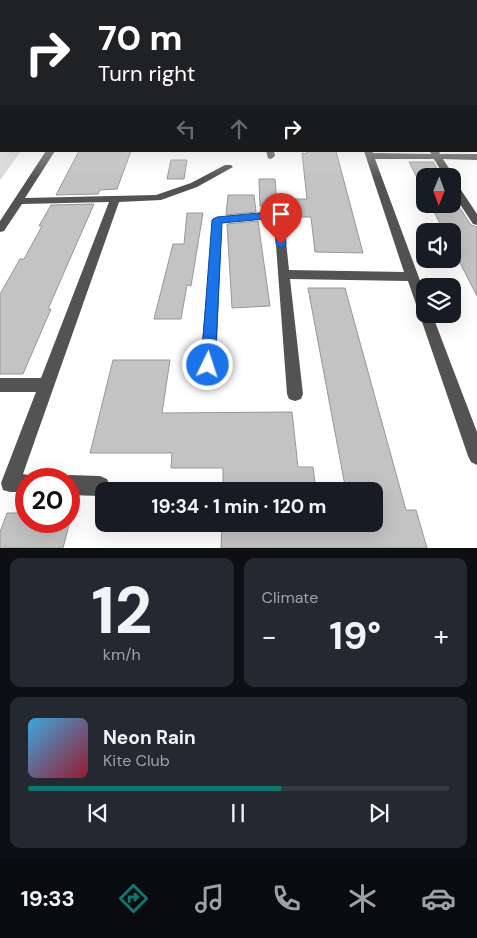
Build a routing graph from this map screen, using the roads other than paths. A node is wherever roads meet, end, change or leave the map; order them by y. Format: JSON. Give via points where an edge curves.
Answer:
{"nodes":[{"id":1,"x":50,"y":152,"type":"edge"},
{"id":2,"x":369,"y":154,"type":"edge"},
{"id":3,"x":435,"y":154,"type":"edge"},
{"id":4,"x":477,"y":158,"type":"edge"},
{"id":5,"x":228,"y":168,"type":"dead end"},
{"id":6,"x":443,"y":168,"type":"edge"},
{"id":7,"x":461,"y":197,"type":"edge"},
{"id":8,"x":115,"y":199,"type":"junction"},
{"id":9,"x":19,"y":201,"type":"junction"},
{"id":10,"x":477,"y":222,"type":"edge"},
{"id":11,"x":0,"y":229,"type":"edge"},
{"id":12,"x":283,"y":274,"type":"junction"},
{"id":13,"x":412,"y":277,"type":"junction"},
{"id":14,"x":416,"y":288,"type":"edge"},
{"id":15,"x":429,"y":323,"type":"edge"},
{"id":16,"x":208,"y":365,"type":"dead end"},
{"id":17,"x":0,"y":385,"type":"edge"},
{"id":18,"x":46,"y":385,"type":"junction"},
{"id":19,"x":295,"y":394,"type":"dead end"},
{"id":20,"x":474,"y":440,"type":"edge"},
{"id":21,"x":477,"y":456,"type":"edge"},
{"id":22,"x":15,"y":468,"type":"edge"},
{"id":23,"x":15,"y":469,"type":"edge"},
{"id":24,"x":15,"y":482,"type":"edge"},
{"id":25,"x":80,"y":485,"type":"edge"},
{"id":26,"x":95,"y":486,"type":"edge"}],
"edges":[{"from":1,"to":9,"type":"street"},
{"from":2,"to":3,"type":"street"},
{"from":2,"to":13,"type":"street"},
{"from":3,"to":4,"type":"street"},
{"from":3,"to":6,"type":"street"},
{"from":5,"to":8,"type":"street","via":[[157,198]]},
{"from":7,"to":10,"type":"street"},
{"from":8,"to":9,"type":"street"},
{"from":8,"to":18,"type":"street"},
{"from":9,"to":11,"type":"street"},
{"from":12,"to":13,"type":"street"},
{"from":12,"to":16,"type":"street","via":[[279,214],[217,220]]},
{"from":12,"to":19,"type":"street"},
{"from":13,"to":14,"type":"street"},
{"from":15,"to":20,"type":"street"},
{"from":17,"to":18,"type":"street"},
{"from":18,"to":22,"type":"street"},
{"from":20,"to":21,"type":"street"},
{"from":23,"to":24,"type":"street","via":[[10,482]]},
{"from":25,"to":26,"type":"street"}]}
